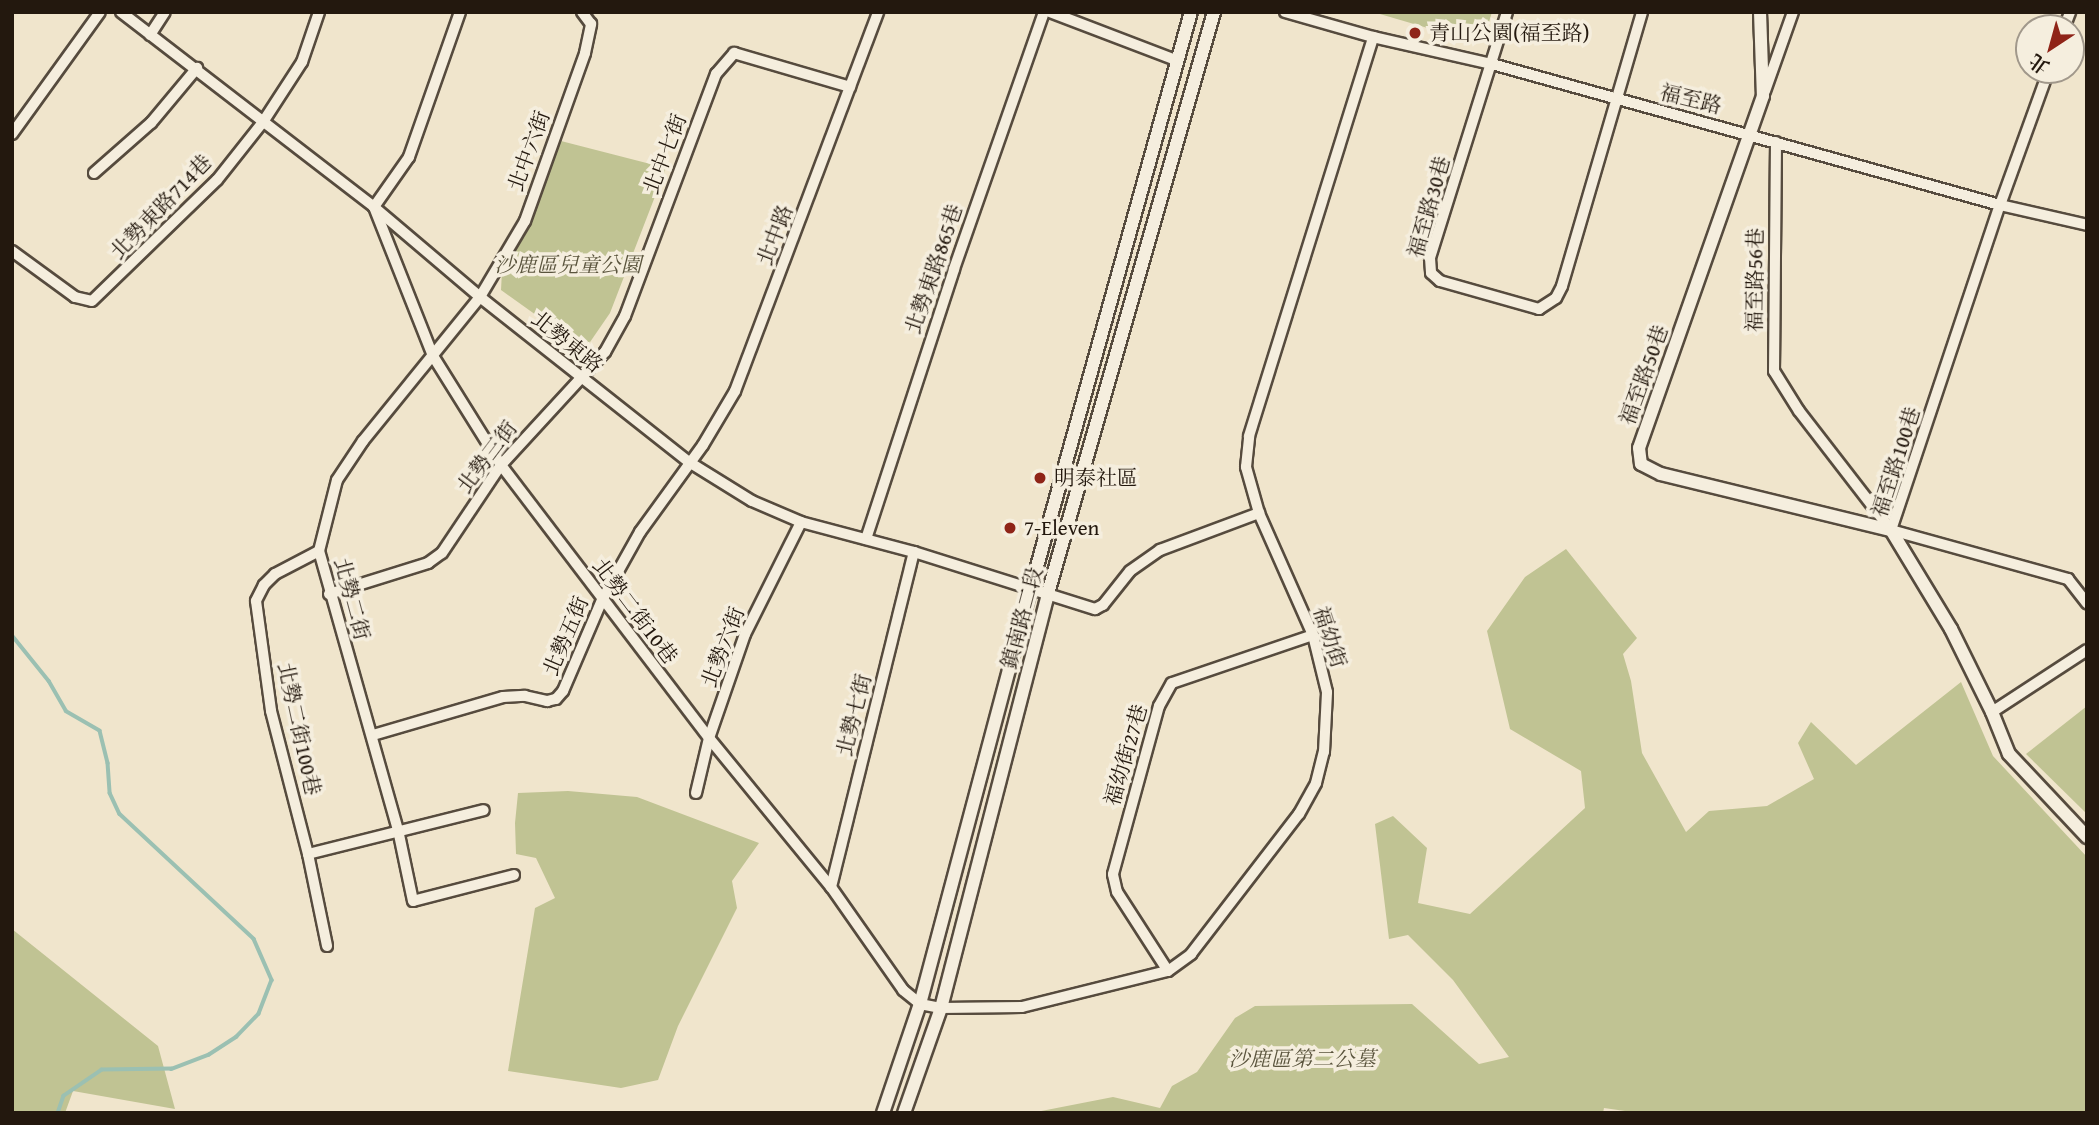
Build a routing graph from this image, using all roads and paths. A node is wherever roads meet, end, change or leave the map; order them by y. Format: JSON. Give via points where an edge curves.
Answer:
{"nodes":[{"id":1,"x":100,"y":12,"type":"edge"},
{"id":2,"x":121,"y":12,"type":"edge"},
{"id":3,"x":165,"y":12,"type":"edge"},
{"id":4,"x":319,"y":12,"type":"edge"},
{"id":5,"x":460,"y":12,"type":"edge"},
{"id":6,"x":583,"y":12,"type":"edge"},
{"id":7,"x":878,"y":12,"type":"edge"},
{"id":8,"x":1044,"y":12,"type":"edge"},
{"id":9,"x":1050,"y":12,"type":"edge"},
{"id":10,"x":1191,"y":12,"type":"edge"},
{"id":11,"x":1214,"y":12,"type":"edge"},
{"id":12,"x":1285,"y":12,"type":"edge"},
{"id":13,"x":1507,"y":12,"type":"edge"},
{"id":14,"x":1642,"y":12,"type":"edge"},
{"id":15,"x":1760,"y":12,"type":"edge"},
{"id":16,"x":1793,"y":12,"type":"edge"},
{"id":17,"x":150,"y":35,"type":"junction"},
{"id":18,"x":1373,"y":37,"type":"junction"},
{"id":19,"x":1178,"y":61,"type":"junction"},
{"id":20,"x":1492,"y":64,"type":"junction"},
{"id":21,"x":197,"y":68,"type":"junction"},
{"id":22,"x":2044,"y":84,"type":"edge"},
{"id":23,"x":850,"y":87,"type":"junction"},
{"id":24,"x":1763,"y":96,"type":"junction"},
{"id":25,"x":1619,"y":100,"type":"junction"},
{"id":26,"x":263,"y":122,"type":"junction"},
{"id":27,"x":12,"y":134,"type":"edge"},
{"id":28,"x":1751,"y":134,"type":"junction"},
{"id":29,"x":1776,"y":142,"type":"junction"},
{"id":30,"x":94,"y":173,"type":"dead end"},
{"id":31,"x":2000,"y":205,"type":"junction"},
{"id":32,"x":374,"y":207,"type":"junction"},
{"id":33,"x":2087,"y":225,"type":"edge"},
{"id":34,"x":12,"y":251,"type":"edge"},
{"id":35,"x":480,"y":297,"type":"junction"},
{"id":36,"x":433,"y":356,"type":"junction"},
{"id":37,"x":583,"y":379,"type":"junction"},
{"id":38,"x":689,"y":462,"type":"junction"},
{"id":39,"x":501,"y":465,"type":"junction"},
{"id":40,"x":1259,"y":513,"type":"junction"},
{"id":41,"x":801,"y":522,"type":"junction"},
{"id":42,"x":1891,"y":530,"type":"junction"},
{"id":43,"x":866,"y":538,"type":"junction"},
{"id":44,"x":319,"y":551,"type":"junction"},
{"id":45,"x":914,"y":552,"type":"junction"},
{"id":46,"x":1031,"y":588,"type":"junction"},
{"id":47,"x":1048,"y":593,"type":"junction"},
{"id":48,"x":329,"y":594,"type":"junction"},
{"id":49,"x":602,"y":600,"type":"junction"},
{"id":50,"x":2087,"y":603,"type":"edge"},
{"id":51,"x":1313,"y":635,"type":"junction"},
{"id":52,"x":2087,"y":650,"type":"edge"},
{"id":53,"x":1992,"y":712,"type":"junction"},
{"id":54,"x":373,"y":735,"type":"junction"},
{"id":55,"x":709,"y":738,"type":"junction"},
{"id":56,"x":696,"y":793,"type":"dead end"},
{"id":57,"x":484,"y":810,"type":"dead end"},
{"id":58,"x":398,"y":830,"type":"junction"},
{"id":59,"x":2087,"y":837,"type":"edge"},
{"id":60,"x":308,"y":854,"type":"junction"},
{"id":61,"x":514,"y":874,"type":"dead end"},
{"id":62,"x":831,"y":887,"type":"junction"},
{"id":63,"x":327,"y":946,"type":"dead end"},
{"id":64,"x":1168,"y":971,"type":"junction"},
{"id":65,"x":920,"y":1004,"type":"junction"},
{"id":66,"x":941,"y":1008,"type":"junction"},
{"id":67,"x":883,"y":1113,"type":"edge"},
{"id":68,"x":904,"y":1113,"type":"edge"}],
"edges":[{"from":1,"to":27,"type":"street"},
{"from":2,"to":17,"type":"street","name":"北勢東路"},
{"from":3,"to":17,"type":"street"},
{"from":4,"to":26,"type":"street","via":[[302,62]]},
{"from":5,"to":32,"type":"street","via":[[410,157]]},
{"from":6,"to":35,"type":"street","name":"北中六街","via":[[591,24],[580,66],[524,221]]},
{"from":7,"to":23,"type":"street","name":"北中路"},
{"from":8,"to":43,"type":"street","name":"北勢東路865巷"},
{"from":9,"to":19,"type":"street"},
{"from":10,"to":19,"type":"street","name":"鎮南路二段"},
{"from":11,"to":47,"type":"street","name":"鎮南路二段"},
{"from":12,"to":18,"type":"street","name":"福至路"},
{"from":13,"to":20,"type":"street"},
{"from":14,"to":25,"type":"street"},
{"from":15,"to":24,"type":"street","name":"福至路50巷"},
{"from":16,"to":24,"type":"street"},
{"from":17,"to":21,"type":"street","name":"北勢東路"},
{"from":18,"to":20,"type":"street","name":"福至路"},
{"from":18,"to":40,"type":"street","name":"福幼街","via":[[1249,436],[1247,467]]},
{"from":19,"to":46,"type":"street","name":"鎮南路二段"},
{"from":20,"to":25,"type":"street","name":"福至路"},
{"from":20,"to":25,"type":"street","name":"福至路30巷","via":[[1430,258],[1430,273],[1440,281],[1474,292],[1539,309],[1556,298]]},
{"from":21,"to":26,"type":"street","name":"北勢東路"},
{"from":21,"to":30,"type":"street","via":[[151,123]]},
{"from":22,"to":31,"type":"street","name":"福至路100巷"},
{"from":23,"to":37,"type":"street","name":"北中七街","via":[[734,53],[726,61],[716,74],[625,316]]},
{"from":23,"to":38,"type":"street","name":"北中路","via":[[735,391]]},
{"from":24,"to":28,"type":"street","name":"福至路50巷"},
{"from":25,"to":28,"type":"street","name":"福至路"},
{"from":26,"to":32,"type":"street","name":"北勢東路"},
{"from":26,"to":34,"type":"street","name":"北勢東路714巷","via":[[217,180],[92,301],[75,298]]},
{"from":28,"to":29,"type":"street","name":"福至路"},
{"from":28,"to":42,"type":"street","name":"福至路50巷","via":[[1639,448],[1641,464],[1661,474]]},
{"from":29,"to":31,"type":"street","name":"福至路"},
{"from":29,"to":42,"type":"street","name":"福至路56巷","via":[[1774,371],[1799,411]]},
{"from":31,"to":33,"type":"street","name":"福至路"},
{"from":31,"to":42,"type":"street","name":"福至路100巷"},
{"from":32,"to":35,"type":"street","name":"北勢東路"},
{"from":32,"to":36,"type":"street","name":"北勢二街10巷"},
{"from":35,"to":36,"type":"street","name":"北勢二街"},
{"from":35,"to":37,"type":"street","name":"北勢東路"},
{"from":36,"to":39,"type":"street","name":"北勢二街10巷"},
{"from":36,"to":44,"type":"street","name":"北勢二街","via":[[337,480]]},
{"from":37,"to":38,"type":"street","name":"北勢東路"},
{"from":37,"to":39,"type":"street","name":"北勢三街"},
{"from":38,"to":41,"type":"street","name":"北勢東路","via":[[752,501]]},
{"from":38,"to":49,"type":"street","name":"北勢五街","via":[[640,531]]},
{"from":39,"to":48,"type":"street","name":"北勢三街","via":[[442,553],[428,563]]},
{"from":39,"to":49,"type":"street","name":"北勢二街10巷"},
{"from":40,"to":47,"type":"street","name":"北勢東路","via":[[1160,550],[1130,571],[1095,609]]},
{"from":40,"to":51,"type":"street","name":"福幼街"},
{"from":41,"to":43,"type":"street","name":"北勢東路"},
{"from":41,"to":55,"type":"street","name":"北勢六街","via":[[745,634]]},
{"from":42,"to":50,"type":"street","name":"福至路100巷","via":[[2068,579]]},
{"from":42,"to":53,"type":"street","via":[[1951,629]]},
{"from":43,"to":45,"type":"street","name":"北勢東路"},
{"from":44,"to":48,"type":"street","name":"北勢二街"},
{"from":44,"to":60,"type":"street","name":"北勢二街100巷","via":[[275,574],[256,601],[271,710]]},
{"from":45,"to":46,"type":"street","name":"北勢東路"},
{"from":45,"to":62,"type":"street","name":"北勢七街"},
{"from":46,"to":47,"type":"street","name":"北勢東路"},
{"from":46,"to":65,"type":"street","name":"鎮南路二段"},
{"from":47,"to":66,"type":"street","name":"鎮南路二段"},
{"from":48,"to":54,"type":"street","name":"北勢二街"},
{"from":49,"to":54,"type":"street","name":"北勢五街","via":[[556,699],[503,697]]},
{"from":49,"to":55,"type":"street","name":"北勢二街10巷"},
{"from":51,"to":64,"type":"street","name":"福幼街","via":[[1328,692],[1324,752],[1316,783],[1299,814],[1191,954]]},
{"from":51,"to":64,"type":"street","name":"福幼街27巷","via":[[1172,683],[1159,706],[1113,874],[1117,892]]},
{"from":52,"to":53,"type":"street"},
{"from":53,"to":59,"type":"street","via":[[2008,754]]},
{"from":54,"to":58,"type":"street","name":"北勢二街"},
{"from":55,"to":56,"type":"street","name":"北勢六街"},
{"from":55,"to":62,"type":"street","name":"北勢二街10巷"},
{"from":57,"to":58,"type":"street"},
{"from":58,"to":60,"type":"street"},
{"from":58,"to":61,"type":"street","name":"北勢二街","via":[[413,901]]},
{"from":60,"to":63,"type":"street","name":"北勢二街100巷"},
{"from":62,"to":65,"type":"street","name":"北勢二街10巷","via":[[903,990]]},
{"from":64,"to":66,"type":"street","name":"福幼街","via":[[1022,1007]]},
{"from":65,"to":66,"type":"street","name":"福幼街"},
{"from":65,"to":67,"type":"street","name":"鎮南路二段"},
{"from":66,"to":68,"type":"street","name":"鎮南路二段"}]}
